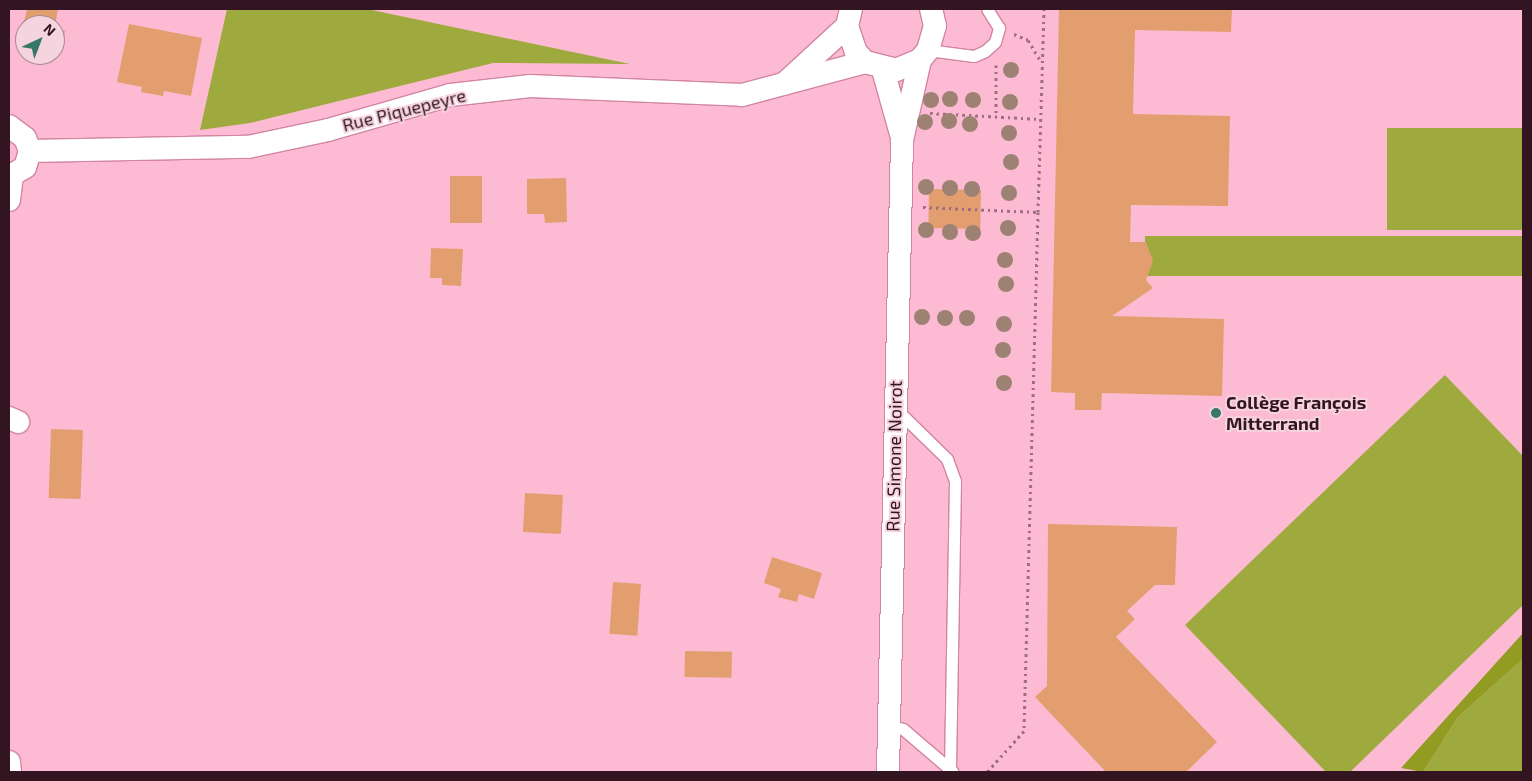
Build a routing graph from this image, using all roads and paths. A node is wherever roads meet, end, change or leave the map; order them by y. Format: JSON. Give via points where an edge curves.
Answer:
{"nodes":[{"id":1,"x":931,"y":9,"type":"edge"},
{"id":2,"x":987,"y":9,"type":"edge"},
{"id":3,"x":1044,"y":9,"type":"edge"},
{"id":4,"x":849,"y":17,"type":"edge"},
{"id":5,"x":999,"y":28,"type":"junction"},
{"id":6,"x":924,"y":55,"type":"junction"},
{"id":7,"x":1041,"y":60,"type":"junction"},
{"id":8,"x":996,"y":64,"type":"dead end"},
{"id":9,"x":874,"y":66,"type":"junction"},
{"id":10,"x":780,"y":88,"type":"junction"},
{"id":11,"x":922,"y":113,"type":"dead end"},
{"id":12,"x":996,"y":117,"type":"junction"},
{"id":13,"x":1040,"y":120,"type":"junction"},
{"id":14,"x":9,"y":126,"type":"edge"},
{"id":15,"x":902,"y":140,"type":"junction"},
{"id":16,"x":30,"y":151,"type":"junction"},
{"id":17,"x":10,"y":177,"type":"edge"},
{"id":18,"x":9,"y":200,"type":"edge"},
{"id":19,"x":900,"y":206,"type":"junction"},
{"id":20,"x":1038,"y":212,"type":"junction"},
{"id":21,"x":894,"y":408,"type":"junction"},
{"id":22,"x":887,"y":725,"type":"junction"},
{"id":23,"x":9,"y":762,"type":"edge"},
{"id":24,"x":951,"y":770,"type":"edge"},
{"id":25,"x":10,"y":772,"type":"edge"},
{"id":26,"x":888,"y":772,"type":"edge"},
{"id":27,"x":986,"y":772,"type":"edge"}],
"edges":[{"from":1,"to":6,"type":"street","via":[[936,26]]},
{"from":2,"to":5,"type":"lane"},
{"from":3,"to":7,"type":"path"},
{"from":4,"to":9,"type":"street","via":[[849,40]]},
{"from":4,"to":10,"type":"street"},
{"from":5,"to":6,"type":"lane","via":[[995,42],[974,56]]},
{"from":5,"to":7,"type":"path","via":[[1028,40]]},
{"from":6,"to":9,"type":"street","name":"Rue Piquepeyre","via":[[896,70]]},
{"from":6,"to":15,"type":"street","name":"Rue Simone Noirot"},
{"from":7,"to":13,"type":"path"},
{"from":8,"to":12,"type":"path"},
{"from":9,"to":10,"type":"street","name":"Rue Piquepeyre"},
{"from":9,"to":15,"type":"street","name":"Rue Simone Noirot"},
{"from":10,"to":16,"type":"street","name":"Rue Piquepeyre","via":[[742,95],[530,86],[450,95],[328,130],[248,147]]},
{"from":11,"to":12,"type":"path"},
{"from":12,"to":13,"type":"path"},
{"from":13,"to":20,"type":"path"},
{"from":14,"to":16,"type":"street","via":[[26,138]]},
{"from":15,"to":19,"type":"street","name":"Rue Simone Noirot"},
{"from":16,"to":17,"type":"street","via":[[25,167]]},
{"from":17,"to":18,"type":"street"},
{"from":19,"to":20,"type":"path"},
{"from":19,"to":21,"type":"street","name":"Rue Simone Noirot"},
{"from":20,"to":27,"type":"path","via":[[1024,730]]},
{"from":21,"to":22,"type":"street","name":"Rue Simone Noirot"},
{"from":21,"to":24,"type":"lane","via":[[947,459],[955,481]]},
{"from":22,"to":24,"type":"lane","via":[[903,729]]},
{"from":22,"to":26,"type":"street","name":"Rue Simone Noirot"},
{"from":23,"to":25,"type":"street"}]}
